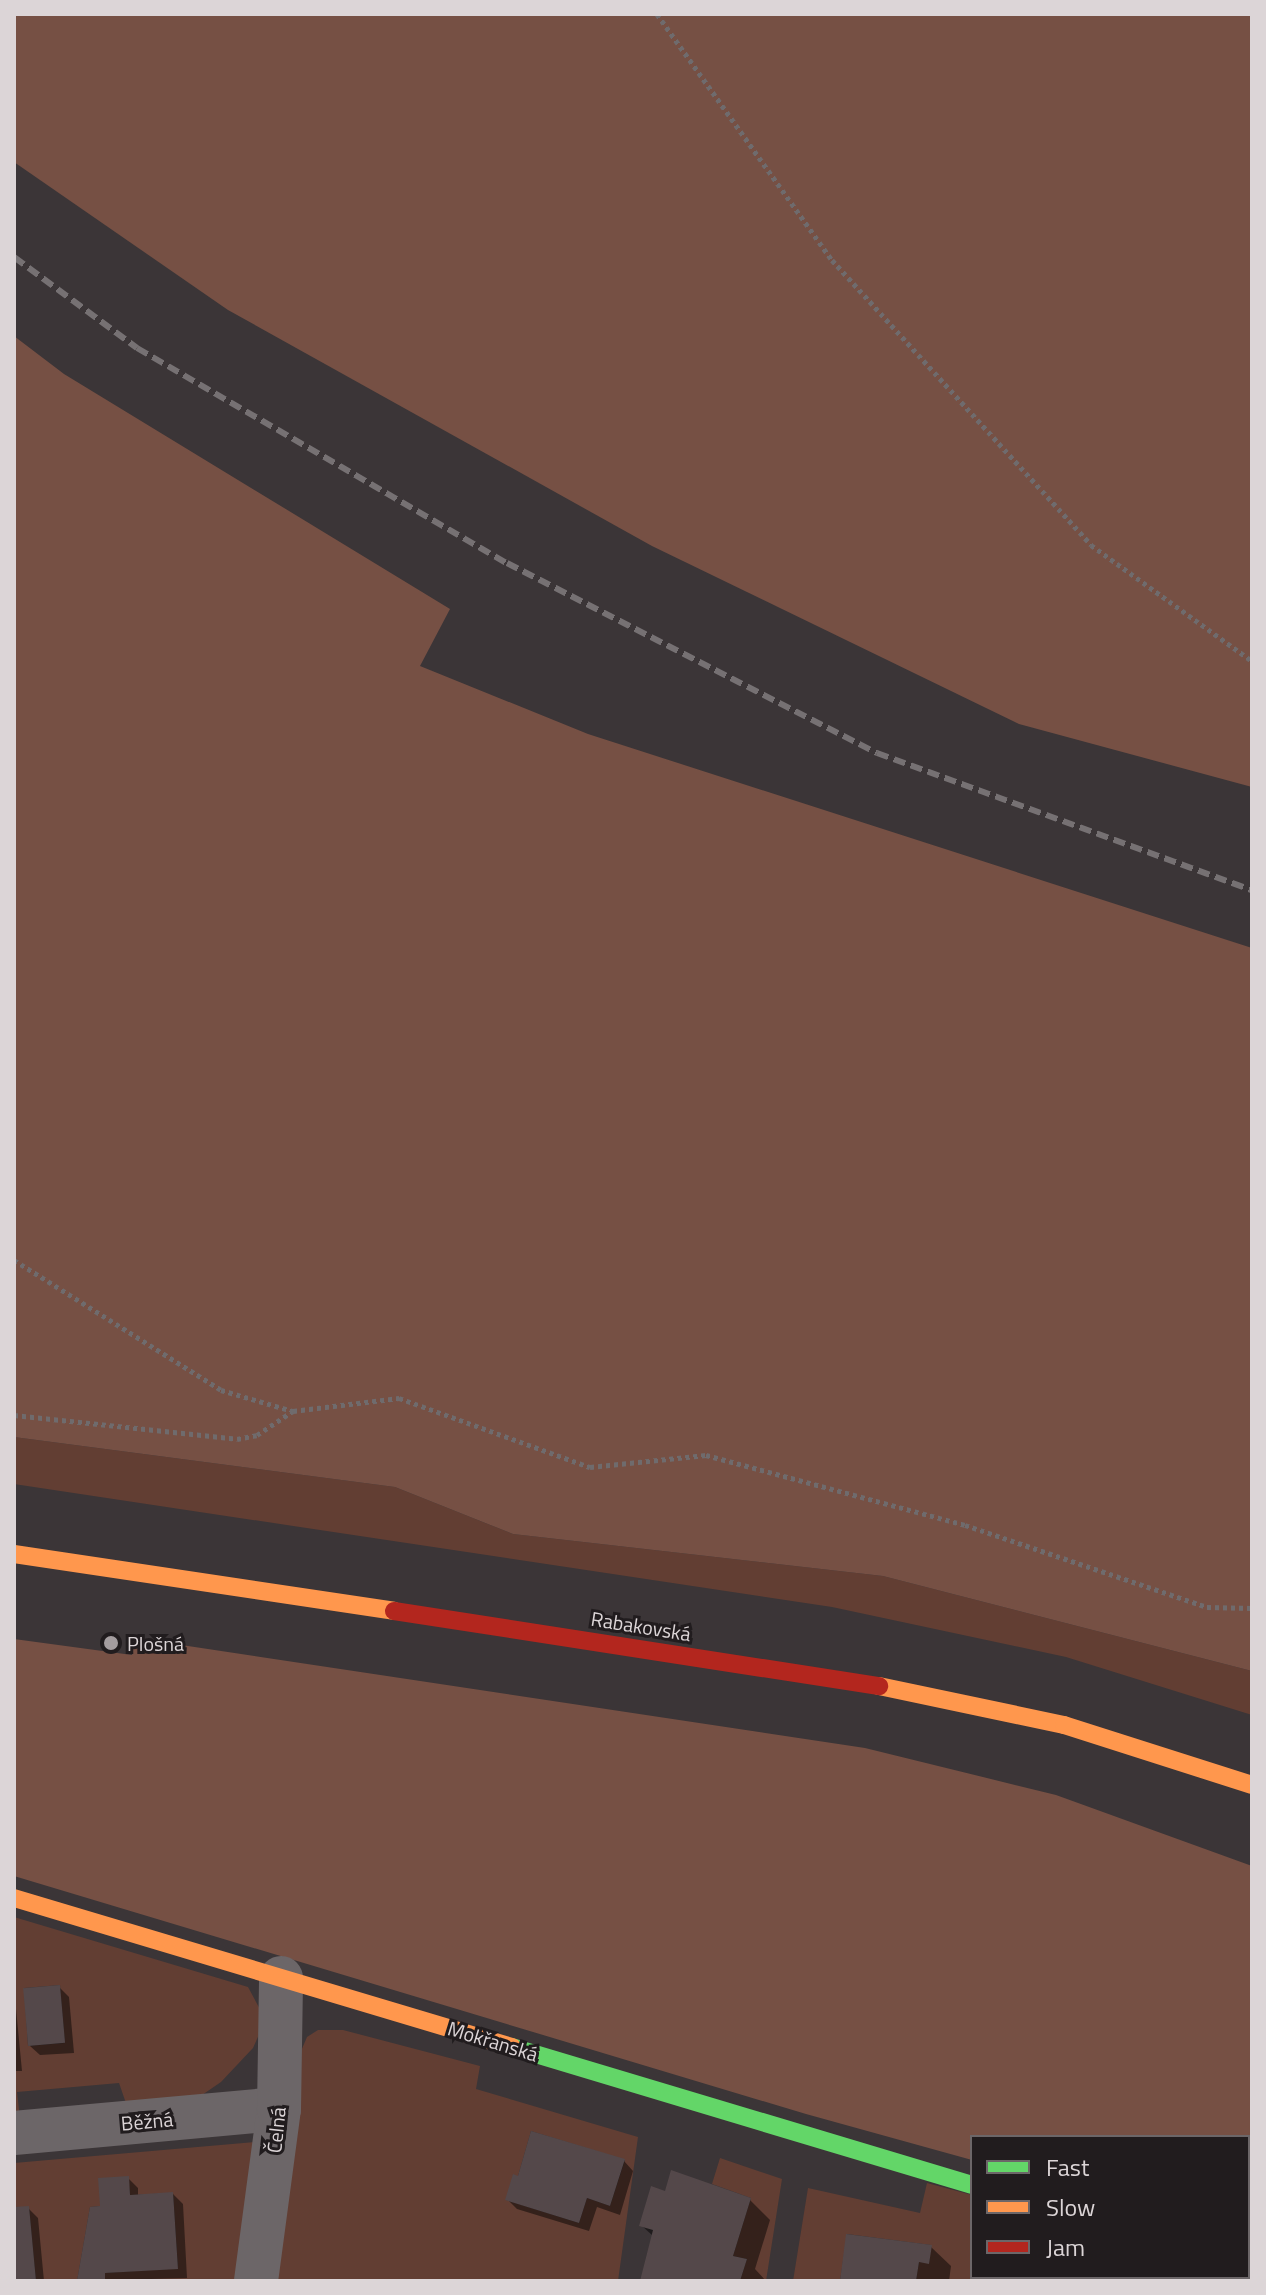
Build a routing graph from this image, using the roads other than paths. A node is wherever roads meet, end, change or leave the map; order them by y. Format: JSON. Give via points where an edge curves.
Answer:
{"nodes":[{"id":1,"x":14,"y":1554,"type":"edge"},
{"id":2,"x":1252,"y":1785,"type":"edge"},
{"id":3,"x":14,"y":1898,"type":"edge"},
{"id":4,"x":281,"y":1978,"type":"junction"},
{"id":5,"x":279,"y":2109,"type":"junction"},
{"id":6,"x":14,"y":2133,"type":"edge"},
{"id":7,"x":970,"y":2184,"type":"edge"},
{"id":8,"x":256,"y":2281,"type":"edge"}],
"edges":[{"from":1,"to":2,"type":"main road","name":"Rabakovská","via":[[844,1679],[1064,1725]]},
{"from":3,"to":4,"type":"main road","name":"Mokřanská"},
{"from":4,"to":5,"type":"street","name":"Čelná"},
{"from":4,"to":7,"type":"main road","name":"Mokřanská"},
{"from":5,"to":6,"type":"street","name":"Běžná"},
{"from":5,"to":8,"type":"street","name":"Čelná"}]}
